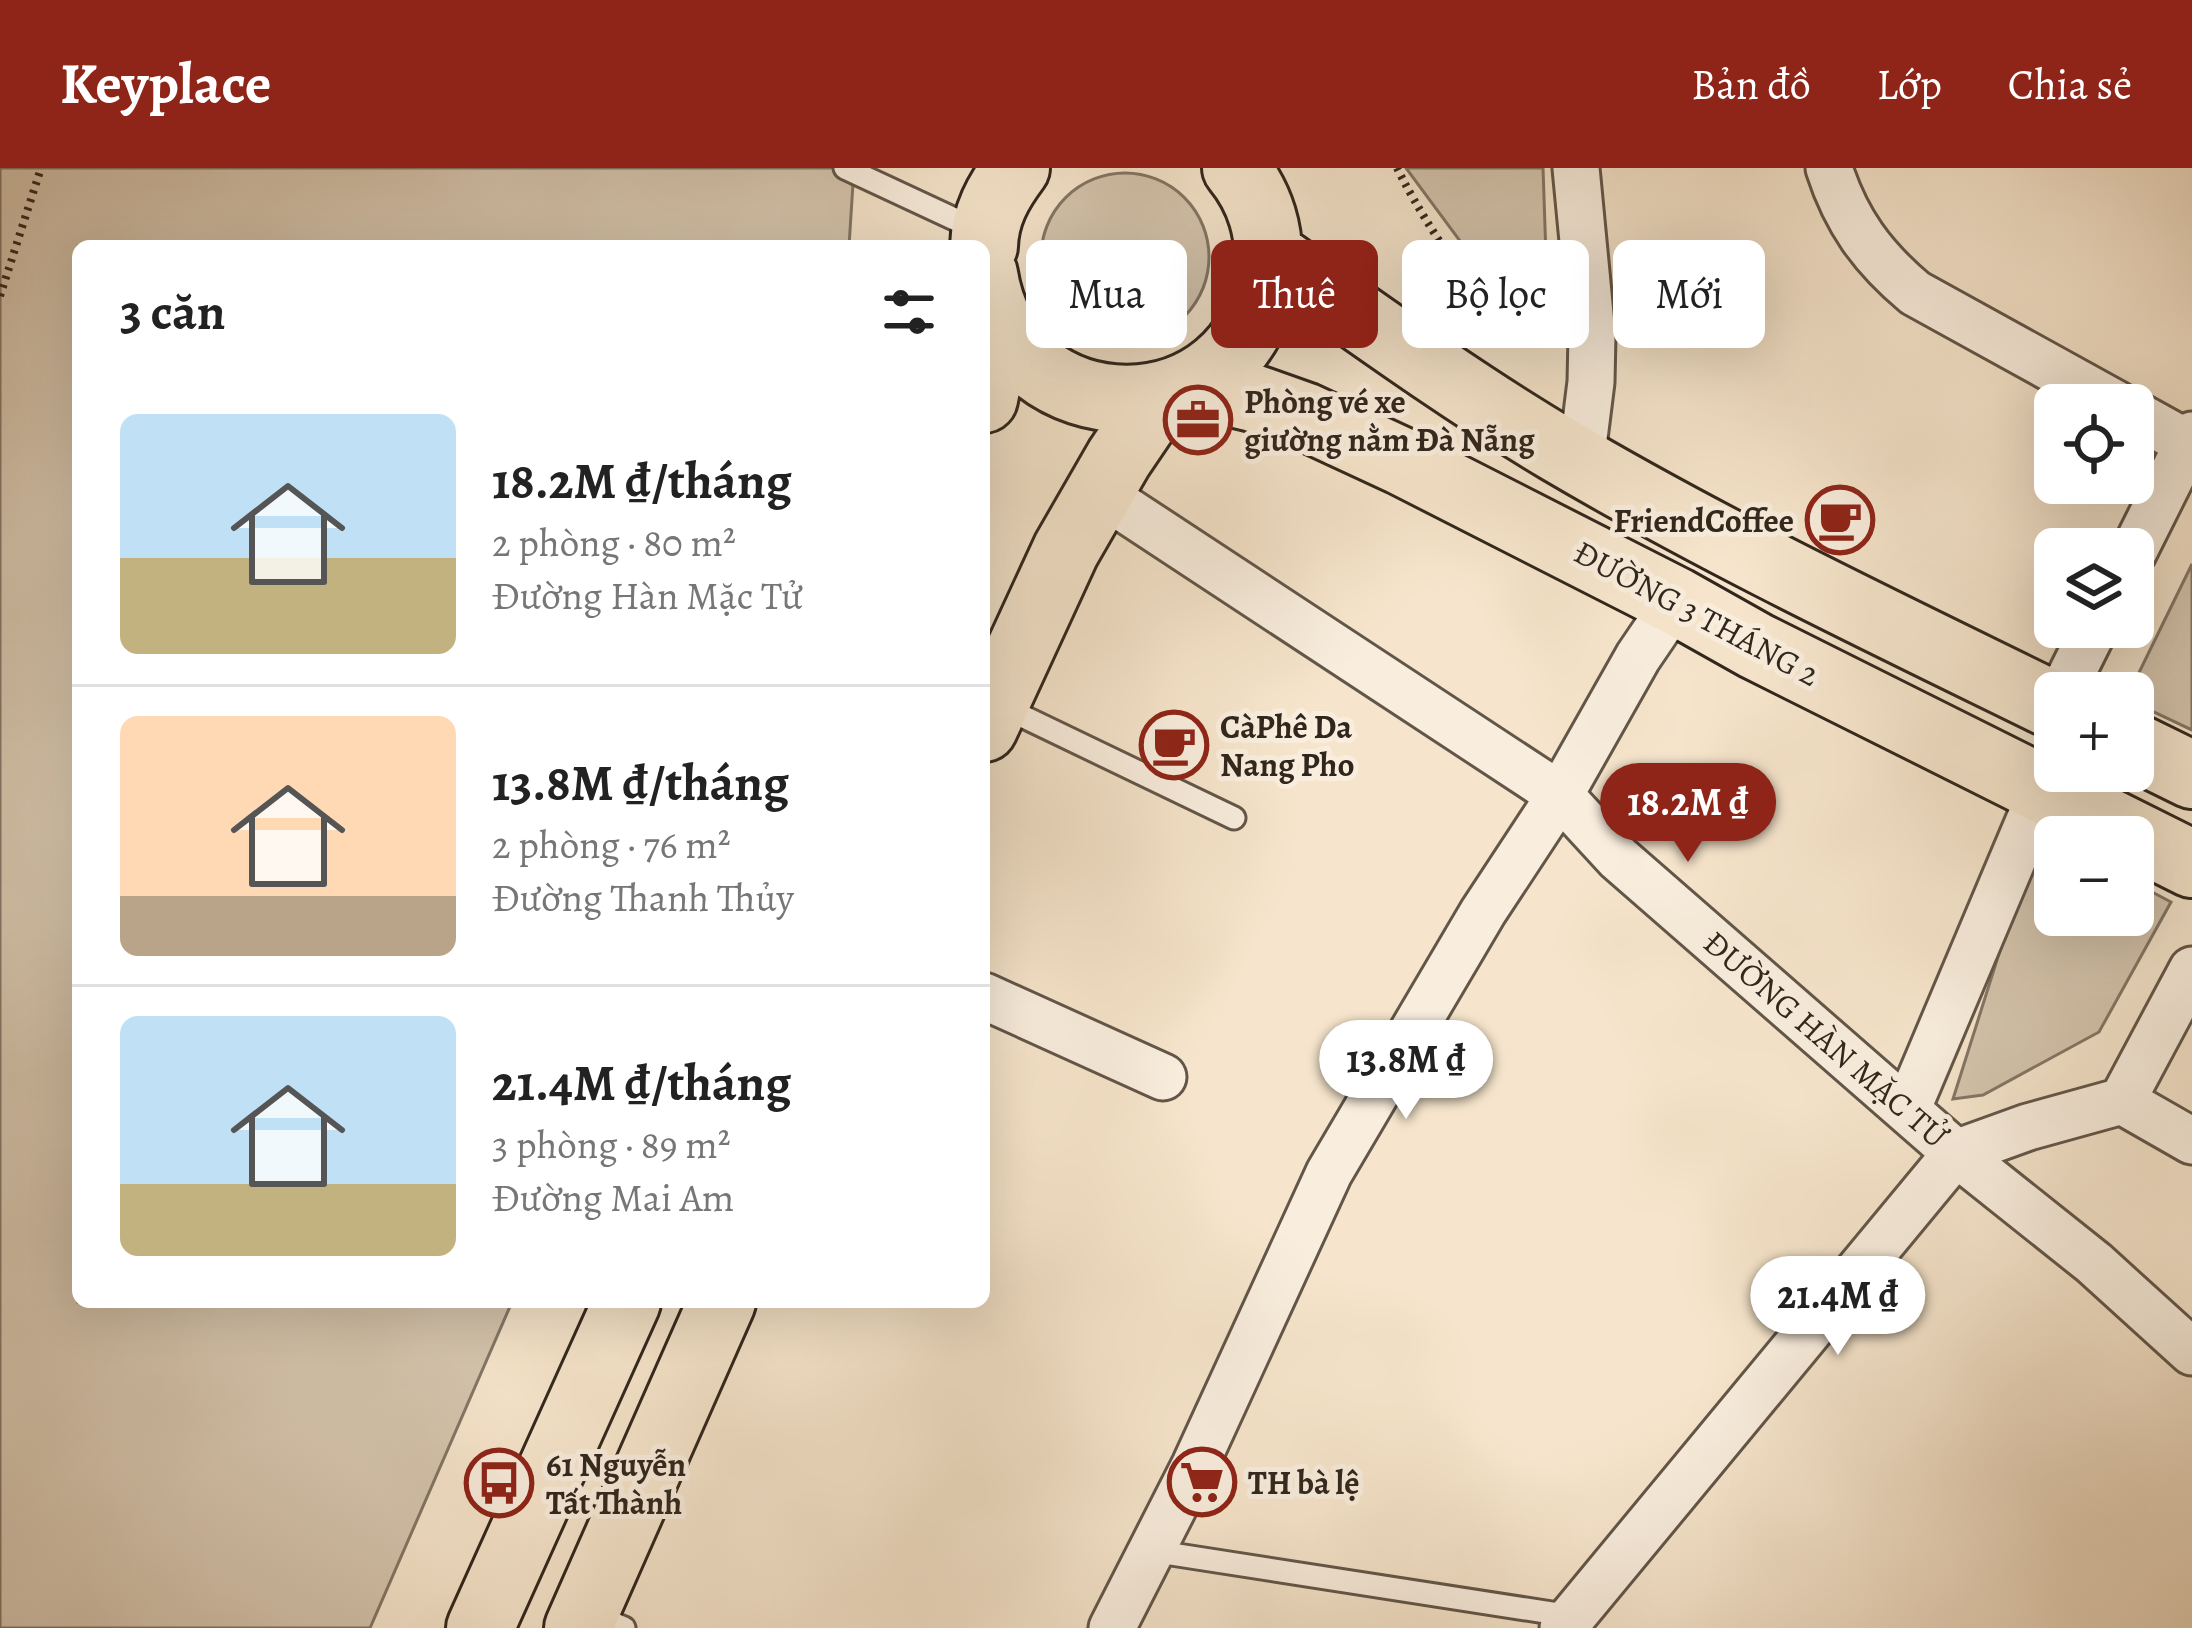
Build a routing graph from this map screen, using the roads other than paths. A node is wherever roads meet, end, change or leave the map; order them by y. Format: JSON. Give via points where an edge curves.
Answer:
{"nodes":[{"id":1,"x":844,"y":168,"type":"edge"},
{"id":2,"x":1576,"y":168,"type":"edge"},
{"id":3,"x":1829,"y":168,"type":"edge"},
{"id":4,"x":1238,"y":169,"type":"edge"},
{"id":5,"x":996,"y":229,"type":"edge"},
{"id":6,"x":1268,"y":240,"type":"edge"},
{"id":7,"x":990,"y":314,"type":"edge"},
{"id":8,"x":1378,"y":329,"type":"edge"},
{"id":9,"x":1235,"y":348,"type":"edge"},
{"id":10,"x":2080,"y":384,"type":"edge"},
{"id":11,"x":1177,"y":390,"type":"junction"},
{"id":12,"x":2154,"y":423,"type":"edge"},
{"id":13,"x":2190,"y":439,"type":"edge"},
{"id":14,"x":1581,"y":462,"type":"junction"},
{"id":15,"x":1099,"y":492,"type":"junction"},
{"id":16,"x":2146,"y":528,"type":"edge"},
{"id":17,"x":1676,"y":601,"type":"junction"},
{"id":18,"x":2034,"y":696,"type":"edge"},
{"id":19,"x":990,"y":716,"type":"edge"},
{"id":20,"x":2154,"y":757,"type":"edge"},
{"id":21,"x":2192,"y":776,"type":"edge"},
{"id":22,"x":2034,"y":784,"type":"edge"},
{"id":23,"x":2050,"y":792,"type":"joint"},
{"id":24,"x":1560,"y":795,"type":"junction"},
{"id":25,"x":1234,"y":818,"type":"dead end"},
{"id":26,"x":2186,"y":861,"type":"edge"},
{"id":27,"x":2192,"y":970,"type":"edge"},
{"id":28,"x":990,"y":999,"type":"edge"},
{"id":29,"x":1162,"y":1077,"type":"dead end"},
{"id":30,"x":2122,"y":1101,"type":"junction"},
{"id":31,"x":1906,"y":1110,"type":"junction"},
{"id":32,"x":2192,"y":1141,"type":"edge"},
{"id":33,"x":1956,"y":1154,"type":"junction"},
{"id":34,"x":624,"y":1308,"type":"edge"},
{"id":35,"x":720,"y":1308,"type":"edge"},
{"id":36,"x":2192,"y":1352,"type":"edge"},
{"id":37,"x":1152,"y":1551,"type":"junction"},
{"id":38,"x":595,"y":1622,"type":"edge"},
{"id":39,"x":1567,"y":1622,"type":"edge"},
{"id":40,"x":479,"y":1628,"type":"edge"},
{"id":41,"x":1112,"y":1628,"type":"edge"}],
"edges":[{"from":1,"to":5,"type":"lane"},
{"from":2,"to":14,"type":"street","via":[[1592,335]]},
{"from":3,"to":10,"type":"street","via":[[1842,206],[1886,269]]},
{"from":4,"to":6,"type":"main road"},
{"from":5,"to":7,"type":"main road"},
{"from":5,"to":11,"type":"main road","name":"ĐƯỜNG 3 THÁNG 2","via":[[1022,356],[1086,395],[1124,400]]},
{"from":8,"to":14,"type":"main road"},
{"from":9,"to":11,"type":"main road"},
{"from":11,"to":15,"type":"main road"},
{"from":11,"to":17,"type":"main road","name":"ĐƯỜNG 3 THÁNG 2","via":[[1253,398],[1304,416]]},
{"from":12,"to":13,"type":"street"},
{"from":13,"to":16,"type":"street"},
{"from":14,"to":18,"type":"main road"},
{"from":15,"to":19,"type":"main road"},
{"from":15,"to":24,"type":"street","name":"ĐƯỜNG HÀN MẶC TỬ"},
{"from":17,"to":22,"type":"main road","name":"ĐƯỜNG 3 THÁNG 2"},
{"from":17,"to":24,"type":"street"},
{"from":19,"to":25,"type":"lane"},
{"from":20,"to":21,"type":"main road"},
{"from":23,"to":26,"type":"main road","name":"ĐƯỜNG 3 THÁNG 2"},
{"from":23,"to":31,"type":"street"},
{"from":24,"to":31,"type":"street","name":"ĐƯỜNG HÀN MẶC TỬ","via":[[1618,858]]},
{"from":24,"to":37,"type":"street","via":[[1329,1173]]},
{"from":27,"to":30,"type":"street"},
{"from":28,"to":29,"type":"street"},
{"from":30,"to":32,"type":"street"},
{"from":30,"to":33,"type":"street"},
{"from":31,"to":33,"type":"street","name":"ĐƯỜNG HÀN MẶC TỬ"},
{"from":33,"to":36,"type":"street","name":"ĐƯỜNG HÀN MẶC TỬ"},
{"from":33,"to":39,"type":"street"},
{"from":34,"to":40,"type":"main road"},
{"from":35,"to":38,"type":"main road"},
{"from":37,"to":39,"type":"lane"},
{"from":37,"to":41,"type":"street"}]}
